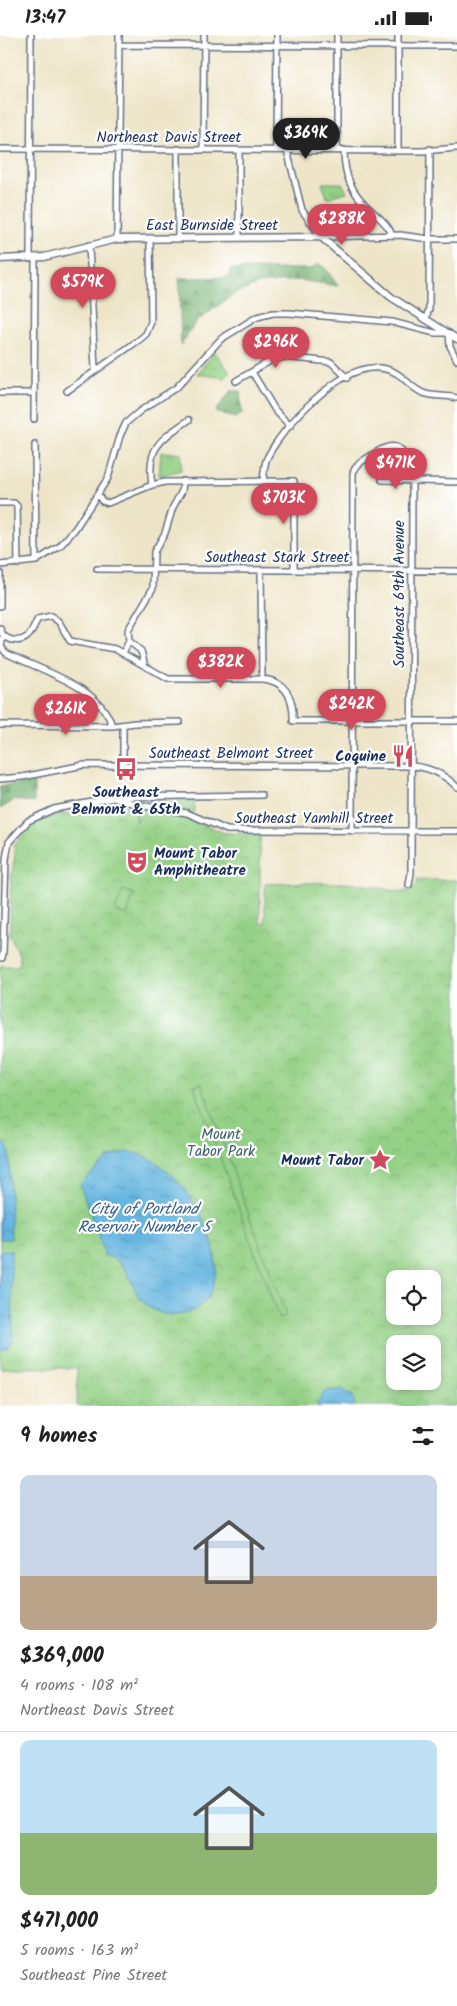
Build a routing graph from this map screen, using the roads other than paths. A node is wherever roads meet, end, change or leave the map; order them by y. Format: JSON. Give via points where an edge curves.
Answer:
{"nodes":[{"id":1,"x":31,"y":35,"type":"edge"},
{"id":2,"x":119,"y":35,"type":"edge"},
{"id":3,"x":204,"y":35,"type":"edge"},
{"id":4,"x":277,"y":35,"type":"edge"},
{"id":5,"x":337,"y":35,"type":"edge"},
{"id":6,"x":398,"y":35,"type":"edge"},
{"id":7,"x":119,"y":45,"type":"junction"},
{"id":8,"x":204,"y":45,"type":"junction"},
{"id":9,"x":277,"y":46,"type":"junction"},
{"id":10,"x":337,"y":46,"type":"junction"},
{"id":11,"x":398,"y":46,"type":"junction"},
{"id":12,"x":457,"y":46,"type":"edge"},
{"id":13,"x":457,"y":148,"type":"edge"},
{"id":14,"x":0,"y":149,"type":"edge"},
{"id":15,"x":30,"y":149,"type":"junction"},
{"id":16,"x":118,"y":149,"type":"junction"},
{"id":17,"x":178,"y":149,"type":"junction"},
{"id":18,"x":430,"y":149,"type":"junction"},
{"id":19,"x":202,"y":150,"type":"junction"},
{"id":20,"x":239,"y":150,"type":"junction"},
{"id":21,"x":276,"y":150,"type":"junction"},
{"id":22,"x":286,"y":150,"type":"junction"},
{"id":23,"x":337,"y":150,"type":"junction"},
{"id":24,"x":344,"y":151,"type":"junction"},
{"id":25,"x":398,"y":151,"type":"junction"},
{"id":26,"x":392,"y":235,"type":"junction"},
{"id":27,"x":321,"y":237,"type":"junction"},
{"id":28,"x":178,"y":238,"type":"junction"},
{"id":29,"x":239,"y":238,"type":"junction"},
{"id":30,"x":117,"y":239,"type":"junction"},
{"id":31,"x":150,"y":239,"type":"junction"},
{"id":32,"x":429,"y":239,"type":"junction"},
{"id":33,"x":457,"y":239,"type":"edge"},
{"id":34,"x":89,"y":245,"type":"junction"},
{"id":35,"x":0,"y":259,"type":"edge"},
{"id":36,"x":32,"y":259,"type":"junction"},
{"id":37,"x":426,"y":318,"type":"junction"},
{"id":38,"x":449,"y":333,"type":"junction"},
{"id":39,"x":457,"y":339,"type":"edge"},
{"id":40,"x":457,"y":360,"type":"edge"},
{"id":41,"x":95,"y":369,"type":"junction"},
{"id":42,"x":252,"y":372,"type":"junction"},
{"id":43,"x":346,"y":378,"type":"junction"},
{"id":44,"x":236,"y":381,"type":"dead end"},
{"id":45,"x":67,"y":391,"type":"dead end"},
{"id":46,"x":0,"y":393,"type":"edge"},
{"id":47,"x":34,"y":393,"type":"junction"},
{"id":48,"x":457,"y":398,"type":"edge"},
{"id":49,"x":34,"y":419,"type":"dead end"},
{"id":50,"x":189,"y":420,"type":"dead end"},
{"id":51,"x":290,"y":426,"type":"junction"},
{"id":52,"x":35,"y":445,"type":"dead end"},
{"id":53,"x":382,"y":480,"type":"dead end"},
{"id":54,"x":182,"y":481,"type":"junction"},
{"id":55,"x":263,"y":481,"type":"junction"},
{"id":56,"x":412,"y":482,"type":"junction"},
{"id":57,"x":457,"y":482,"type":"edge"},
{"id":58,"x":152,"y":485,"type":"junction"},
{"id":59,"x":98,"y":495,"type":"junction"},
{"id":60,"x":0,"y":503,"type":"edge"},
{"id":61,"x":36,"y":561,"type":"junction"},
{"id":62,"x":0,"y":565,"type":"edge"},
{"id":63,"x":18,"y":565,"type":"junction"},
{"id":64,"x":96,"y":569,"type":"dead end"},
{"id":65,"x":153,"y":569,"type":"junction"},
{"id":66,"x":261,"y":569,"type":"junction"},
{"id":67,"x":294,"y":570,"type":"junction"},
{"id":68,"x":352,"y":570,"type":"junction"},
{"id":69,"x":412,"y":570,"type":"junction"},
{"id":70,"x":457,"y":571,"type":"edge"},
{"id":71,"x":0,"y":573,"type":"edge"},
{"id":72,"x":0,"y":606,"type":"edge"},
{"id":73,"x":0,"y":628,"type":"edge"},
{"id":74,"x":3,"y":636,"type":"junction"},
{"id":75,"x":129,"y":641,"type":"junction"},
{"id":76,"x":123,"y":653,"type":"junction"},
{"id":77,"x":145,"y":666,"type":"junction"},
{"id":78,"x":262,"y":679,"type":"junction"},
{"id":79,"x":352,"y":721,"type":"junction"},
{"id":80,"x":411,"y":721,"type":"junction"},
{"id":81,"x":457,"y":721,"type":"edge"},
{"id":82,"x":180,"y":722,"type":"dead end"},
{"id":83,"x":0,"y":725,"type":"edge"},
{"id":84,"x":123,"y":725,"type":"junction"},
{"id":85,"x":112,"y":726,"type":"junction"},
{"id":86,"x":123,"y":765,"type":"junction"},
{"id":87,"x":352,"y":765,"type":"junction"},
{"id":88,"x":411,"y":766,"type":"junction"},
{"id":89,"x":0,"y":779,"type":"edge"},
{"id":90,"x":457,"y":787,"type":"edge"},
{"id":91,"x":262,"y":795,"type":"dead end"},
{"id":92,"x":114,"y":798,"type":"junction"},
{"id":93,"x":352,"y":831,"type":"junction"},
{"id":94,"x":411,"y":831,"type":"junction"},
{"id":95,"x":457,"y":831,"type":"edge"},
{"id":96,"x":409,"y":885,"type":"dead end"},
{"id":97,"x":0,"y":959,"type":"edge"}],
"edges":[{"from":1,"to":15,"type":"street"},
{"from":2,"to":7,"type":"street"},
{"from":3,"to":8,"type":"street"},
{"from":4,"to":9,"type":"street"},
{"from":5,"to":10,"type":"street"},
{"from":6,"to":11,"type":"street"},
{"from":7,"to":8,"type":"street"},
{"from":7,"to":16,"type":"street"},
{"from":8,"to":9,"type":"street"},
{"from":8,"to":19,"type":"street"},
{"from":9,"to":10,"type":"street"},
{"from":9,"to":21,"type":"street"},
{"from":10,"to":11,"type":"street"},
{"from":10,"to":23,"type":"street"},
{"from":11,"to":12,"type":"street"},
{"from":11,"to":25,"type":"street"},
{"from":13,"to":18,"type":"street","name":"Northeast Davis Street"},
{"from":14,"to":15,"type":"street","name":"Northeast Davis Street"},
{"from":15,"to":16,"type":"street","name":"Northeast Davis Street"},
{"from":15,"to":36,"type":"street"},
{"from":16,"to":17,"type":"street","name":"Northeast Davis Street"},
{"from":16,"to":30,"type":"street"},
{"from":17,"to":19,"type":"street","name":"Northeast Davis Street"},
{"from":17,"to":28,"type":"street"},
{"from":18,"to":25,"type":"street","name":"Northeast Davis Street"},
{"from":18,"to":32,"type":"street"},
{"from":19,"to":20,"type":"street","name":"Northeast Davis Street"},
{"from":20,"to":21,"type":"street","name":"Northeast Davis Street"},
{"from":20,"to":29,"type":"street"},
{"from":21,"to":22,"type":"street","name":"Northeast Davis Street"},
{"from":22,"to":23,"type":"street","name":"Northeast Davis Street"},
{"from":22,"to":27,"type":"street","via":[[302,210]]},
{"from":23,"to":24,"type":"street","name":"Northeast Davis Street"},
{"from":24,"to":25,"type":"street","name":"Northeast Davis Street"},
{"from":24,"to":26,"type":"street","via":[[345,170],[351,188],[363,204],[386,224]]},
{"from":26,"to":27,"type":"street","name":"East Burnside Street"},
{"from":26,"to":32,"type":"street","name":"East Burnside Street"},
{"from":27,"to":29,"type":"main road","name":"East Burnside Street"},
{"from":27,"to":37,"type":"main road","via":[[391,297]]},
{"from":28,"to":29,"type":"main road","name":"East Burnside Street"},
{"from":28,"to":31,"type":"main road","name":"East Burnside Street"},
{"from":30,"to":31,"type":"main road","name":"East Burnside Street"},
{"from":30,"to":34,"type":"main road","name":"East Burnside Street"},
{"from":31,"to":41,"type":"street","via":[[150,326],[143,337]]},
{"from":32,"to":33,"type":"street","name":"East Burnside Street"},
{"from":32,"to":37,"type":"street","via":[[429,309]]},
{"from":34,"to":36,"type":"main road","name":"East Burnside Street"},
{"from":34,"to":41,"type":"street"},
{"from":35,"to":36,"type":"main road","name":"East Burnside Street"},
{"from":36,"to":47,"type":"street"},
{"from":37,"to":38,"type":"main road"},
{"from":38,"to":39,"type":"main road"},
{"from":38,"to":40,"type":"street","via":[[450,346]]},
{"from":38,"to":59,"type":"street","via":[[435,333],[392,322],[289,313],[257,317],[221,339],[177,387],[129,420],[122,430],[111,471]]},
{"from":41,"to":45,"type":"street"},
{"from":42,"to":43,"type":"street","via":[[270,361],[291,357],[331,362]]},
{"from":42,"to":44,"type":"street"},
{"from":42,"to":51,"type":"street","via":[[275,410]]},
{"from":43,"to":48,"type":"street","via":[[366,369],[380,368],[402,376],[423,393]]},
{"from":43,"to":51,"type":"street","via":[[310,404]]},
{"from":46,"to":47,"type":"street"},
{"from":47,"to":49,"type":"street"},
{"from":50,"to":58,"type":"street","via":[[157,443]]},
{"from":51,"to":55,"type":"street","via":[[267,458]]},
{"from":52,"to":61,"type":"street"},
{"from":53,"to":56,"type":"street"},
{"from":54,"to":55,"type":"street"},
{"from":54,"to":58,"type":"street"},
{"from":54,"to":65,"type":"street","via":[[182,491],[154,552]]},
{"from":55,"to":67,"type":"street","via":[[294,481]]},
{"from":56,"to":57,"type":"street"},
{"from":56,"to":68,"type":"street","name":"Southeast 69th Avenue","via":[[405,455],[400,449],[389,446],[358,464],[352,481]]},
{"from":56,"to":69,"type":"street","name":"Southeast 69th Avenue"},
{"from":58,"to":59,"type":"street","via":[[111,503],[102,501]]},
{"from":59,"to":61,"type":"street","via":[[66,540]]},
{"from":60,"to":63,"type":"street","via":[[16,504]]},
{"from":61,"to":63,"type":"street"},
{"from":62,"to":63,"type":"street"},
{"from":64,"to":65,"type":"street","name":"Southeast Stark Street"},
{"from":65,"to":66,"type":"street","name":"Southeast Stark Street"},
{"from":65,"to":75,"type":"street","via":[[153,588],[128,630]]},
{"from":66,"to":67,"type":"street","name":"Southeast Stark Street"},
{"from":66,"to":78,"type":"street"},
{"from":67,"to":68,"type":"street","name":"Southeast Stark Street"},
{"from":68,"to":69,"type":"street","name":"Southeast Stark Street"},
{"from":68,"to":79,"type":"street"},
{"from":69,"to":70,"type":"street","name":"Southeast Stark Street"},
{"from":69,"to":80,"type":"street","name":"Southeast 69th Avenue"},
{"from":71,"to":72,"type":"street"},
{"from":73,"to":74,"type":"street"},
{"from":74,"to":76,"type":"street","via":[[12,640],[23,639],[30,635],[38,619],[51,616],[59,622],[70,641]]},
{"from":74,"to":85,"type":"street","via":[[1,647],[6,653],[52,673],[94,697]]},
{"from":75,"to":76,"type":"street"},
{"from":75,"to":77,"type":"street","via":[[141,651]]},
{"from":76,"to":77,"type":"street"},
{"from":77,"to":78,"type":"street","via":[[168,679]]},
{"from":78,"to":79,"type":"street","via":[[275,681],[286,690],[293,704],[293,721]]},
{"from":79,"to":80,"type":"street"},
{"from":79,"to":87,"type":"street"},
{"from":80,"to":81,"type":"street"},
{"from":80,"to":88,"type":"street","name":"Southeast 69th Avenue"},
{"from":82,"to":84,"type":"street"},
{"from":83,"to":85,"type":"street"},
{"from":84,"to":85,"type":"street"},
{"from":84,"to":86,"type":"street"},
{"from":86,"to":87,"type":"street","name":"Southeast Belmont Street"},
{"from":86,"to":89,"type":"street","name":"Southeast Belmont Street","via":[[77,766]]},
{"from":87,"to":88,"type":"street","name":"Southeast Belmont Street"},
{"from":87,"to":93,"type":"street"},
{"from":88,"to":90,"type":"street","name":"Southeast Belmont Street","via":[[440,773]]},
{"from":88,"to":94,"type":"street","name":"Southeast 69th Avenue"},
{"from":91,"to":92,"type":"street","via":[[133,795]]},
{"from":92,"to":93,"type":"street","name":"Southeast Yamhill Street","via":[[187,813],[225,829]]},
{"from":92,"to":97,"type":"street","name":"Southeast Yamhill Street","via":[[43,812],[14,835],[6,859],[3,953]]},
{"from":93,"to":94,"type":"street","name":"Southeast Yamhill Street"},
{"from":94,"to":95,"type":"street","name":"Southeast Yamhill Street"},
{"from":94,"to":96,"type":"street","name":"Southeast 69th Avenue","via":[[412,873]]}]}
